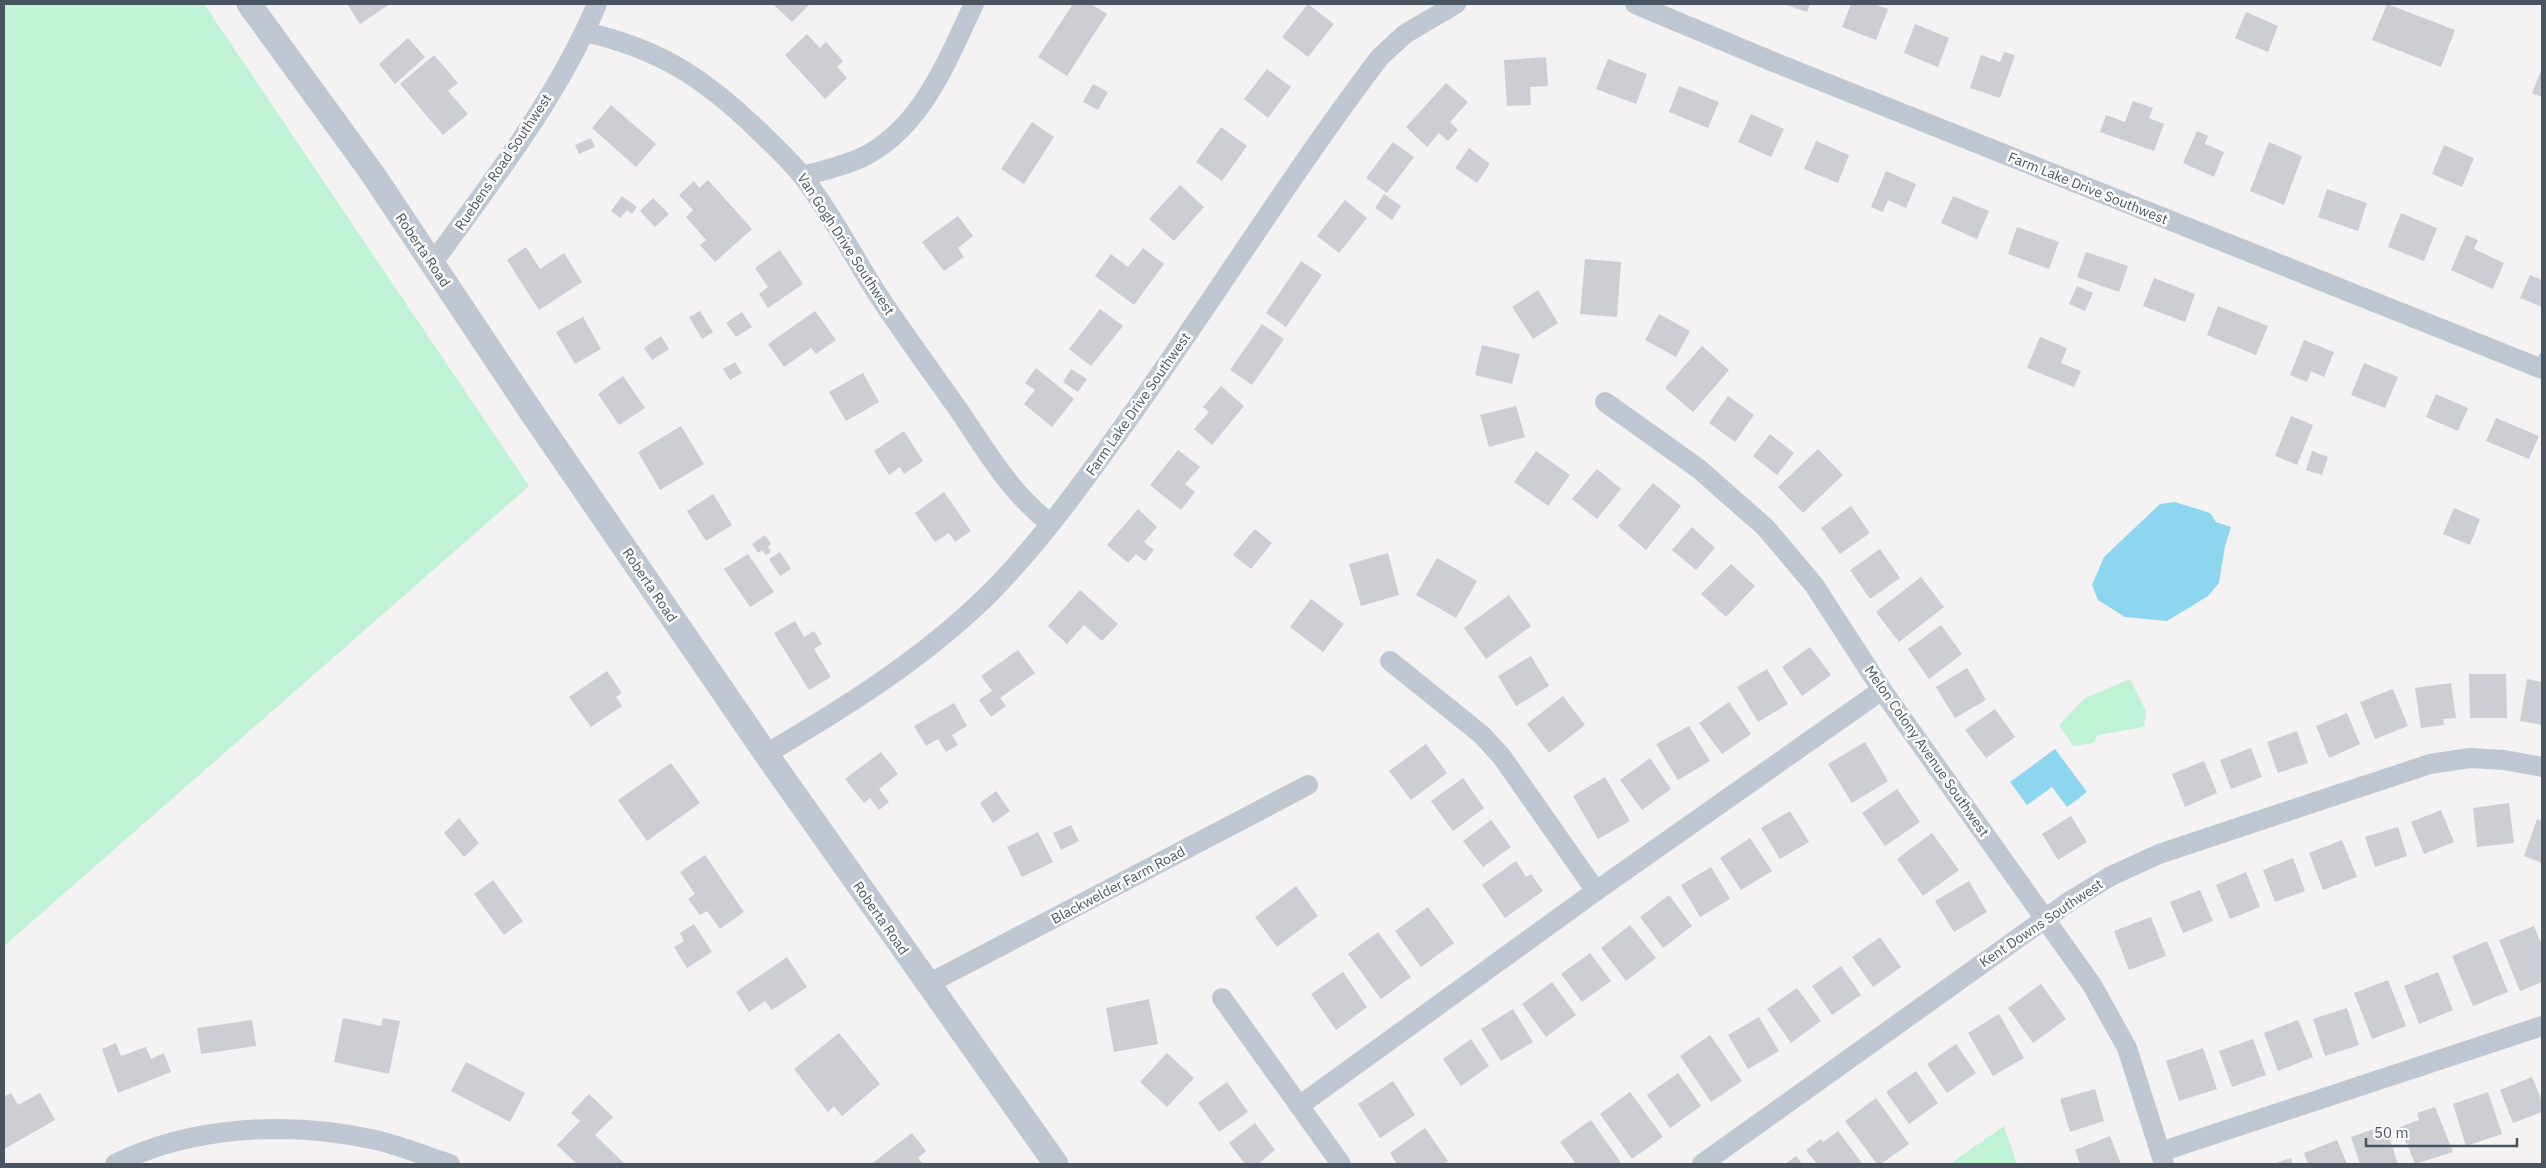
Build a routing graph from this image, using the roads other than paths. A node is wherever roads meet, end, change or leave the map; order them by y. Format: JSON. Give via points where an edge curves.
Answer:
{"nodes":[{"id":1,"x":249,"y":4,"type":"edge"},
{"id":2,"x":597,"y":4,"type":"edge"},
{"id":3,"x":974,"y":4,"type":"edge"},
{"id":4,"x":1456,"y":4,"type":"edge"},
{"id":5,"x":1635,"y":4,"type":"edge"},
{"id":6,"x":585,"y":32,"type":"junction"},
{"id":7,"x":803,"y":176,"type":"junction"},
{"id":8,"x":432,"y":264,"type":"junction"},
{"id":9,"x":2542,"y":369,"type":"edge"},
{"id":10,"x":1605,"y":402,"type":"dead end"},
{"id":11,"x":1050,"y":523,"type":"junction"},
{"id":12,"x":1390,"y":661,"type":"dead end"},
{"id":13,"x":1882,"y":690,"type":"junction"},
{"id":14,"x":766,"y":754,"type":"junction"},
{"id":15,"x":2542,"y":767,"type":"edge"},
{"id":16,"x":1308,"y":785,"type":"dead end"},
{"id":17,"x":1596,"y":891,"type":"junction"},
{"id":18,"x":2046,"y":918,"type":"junction"},
{"id":19,"x":928,"y":984,"type":"junction"},
{"id":20,"x":1222,"y":998,"type":"dead end"},
{"id":21,"x":2542,"y":1026,"type":"edge"},
{"id":22,"x":1299,"y":1106,"type":"junction"},
{"id":23,"x":2162,"y":1158,"type":"edge"},
{"id":24,"x":114,"y":1164,"type":"edge"},
{"id":25,"x":450,"y":1164,"type":"edge"},
{"id":26,"x":1056,"y":1164,"type":"edge"},
{"id":27,"x":1341,"y":1164,"type":"edge"},
{"id":28,"x":1702,"y":1164,"type":"edge"}],
"edges":[{"from":1,"to":8,"type":"street","name":"Roberta Road","via":[[372,173]]},
{"from":2,"to":6,"type":"street","name":"Ruebens Road Southwest"},
{"from":3,"to":7,"type":"street","via":[[940,75],[908,123],[876,150]]},
{"from":4,"to":11,"type":"street","name":"Farm Lake Drive Southwest","via":[[1405,34],[1380,56],[1149,390]]},
{"from":5,"to":9,"type":"street","name":"Farm Lake Drive Southwest"},
{"from":6,"to":7,"type":"street","name":"Van Gogh Drive Southwest","via":[[639,47],[689,72],[723,97]]},
{"from":6,"to":8,"type":"street","name":"Ruebens Road Southwest","via":[[542,110]]},
{"from":7,"to":11,"type":"street","name":"Van Gogh Drive Southwest","via":[[878,294],[1001,473],[1034,511]]},
{"from":8,"to":14,"type":"street","name":"Roberta Road"},
{"from":10,"to":13,"type":"street","name":"Melon Colony Avenue Southwest","via":[[1699,469],[1766,528],[1814,585]]},
{"from":11,"to":14,"type":"street","name":"Farm Lake Drive Southwest","via":[[1011,571],[934,642],[844,708]]},
{"from":12,"to":17,"type":"street","via":[[1489,742]]},
{"from":13,"to":17,"type":"street"},
{"from":13,"to":18,"type":"street","name":"Melon Colony Avenue Southwest"},
{"from":14,"to":19,"type":"street","name":"Roberta Road"},
{"from":15,"to":18,"type":"street","name":"Kent Downs Southwest","via":[[2470,758],[2430,764],[2159,854],[2088,889]]},
{"from":16,"to":19,"type":"street","name":"Blackwelder Farm Road"},
{"from":17,"to":22,"type":"street"},
{"from":18,"to":23,"type":"street","name":"Melon Colony Avenue Southwest","via":[[2092,985],[2127,1048]]},
{"from":18,"to":28,"type":"street","name":"Kent Downs Southwest"},
{"from":19,"to":26,"type":"street","name":"Roberta Road"},
{"from":20,"to":22,"type":"street"},
{"from":21,"to":23,"type":"street"},
{"from":22,"to":27,"type":"street"},
{"from":24,"to":25,"type":"street","via":[[203,1136],[288,1128],[371,1139]]}]}
